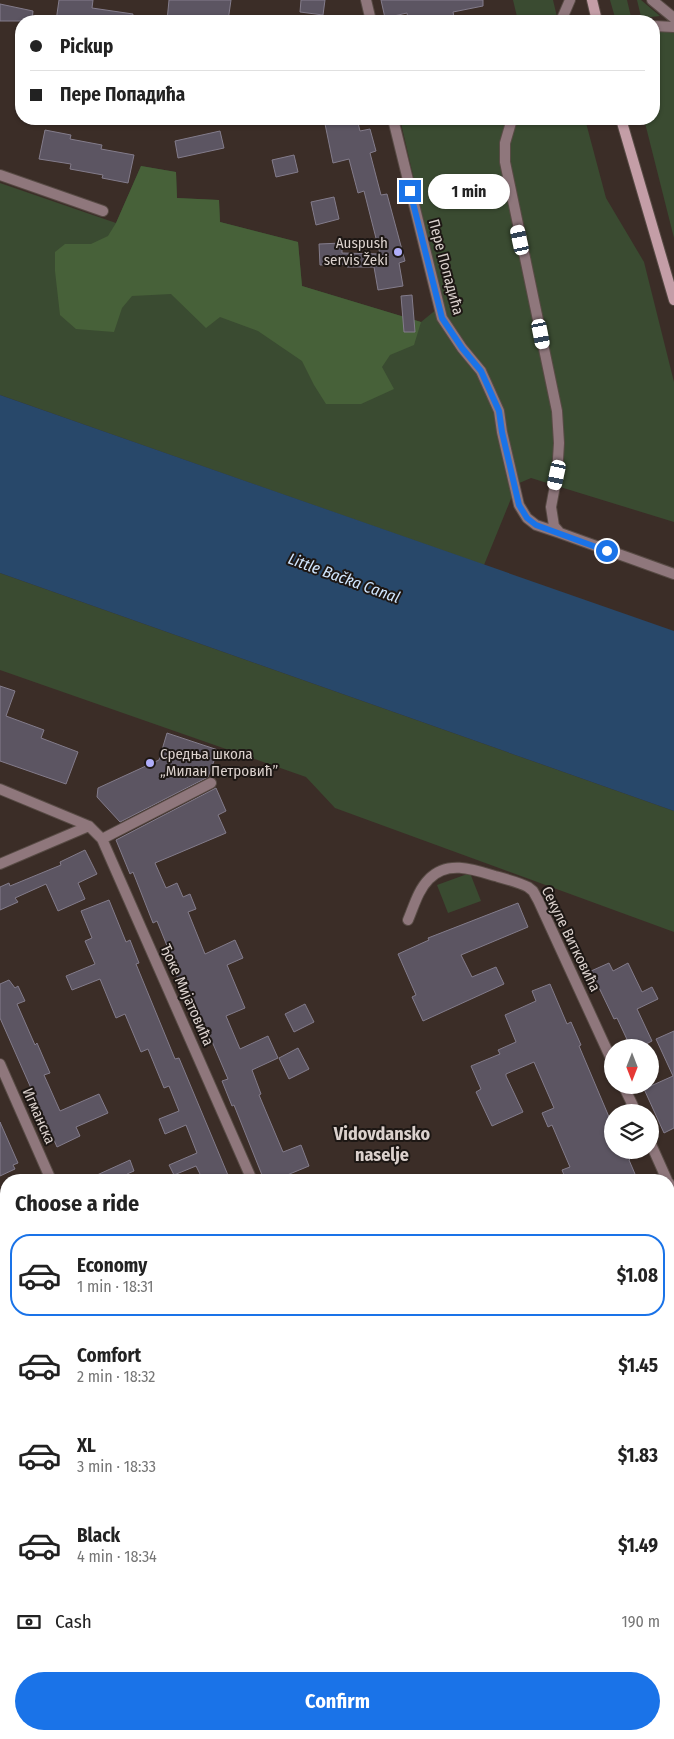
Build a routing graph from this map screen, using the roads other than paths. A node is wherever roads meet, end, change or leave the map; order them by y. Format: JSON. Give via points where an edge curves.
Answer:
{"nodes":[{"id":1,"x":366,"y":0,"type":"edge"},
{"id":2,"x":570,"y":0,"type":"edge"},
{"id":3,"x":592,"y":0,"type":"edge"},
{"id":4,"x":652,"y":0,"type":"edge"},
{"id":5,"x":369,"y":15,"type":"edge"},
{"id":6,"x":564,"y":15,"type":"edge"},
{"id":7,"x":596,"y":15,"type":"edge"},
{"id":8,"x":674,"y":18,"type":"edge"},
{"id":9,"x":660,"y":26,"type":"edge"},
{"id":10,"x":674,"y":27,"type":"edge"},
{"id":11,"x":394,"y":125,"type":"edge"},
{"id":12,"x":510,"y":125,"type":"edge"},
{"id":13,"x":623,"y":125,"type":"edge"},
{"id":14,"x":0,"y":175,"type":"edge"},
{"id":15,"x":103,"y":211,"type":"dead end"},
{"id":16,"x":674,"y":300,"type":"edge"},
{"id":17,"x":560,"y":533,"type":"junction"},
{"id":18,"x":674,"y":574,"type":"edge"},
{"id":19,"x":211,"y":783,"type":"dead end"},
{"id":20,"x":0,"y":788,"type":"edge"},
{"id":21,"x":88,"y":826,"type":"junction"},
{"id":22,"x":102,"y":839,"type":"junction"},
{"id":23,"x":0,"y":864,"type":"edge"},
{"id":24,"x":408,"y":920,"type":"dead end"},
{"id":25,"x":604,"y":1044,"type":"edge"},
{"id":26,"x":0,"y":1064,"type":"edge"},
{"id":27,"x":658,"y":1159,"type":"edge"},
{"id":28,"x":48,"y":1174,"type":"edge"},
{"id":29,"x":249,"y":1174,"type":"edge"},
{"id":30,"x":664,"y":1174,"type":"edge"}],
"edges":[{"from":1,"to":5,"type":"street"},
{"from":2,"to":6,"type":"street"},
{"from":3,"to":7,"type":"main road"},
{"from":4,"to":8,"type":"street"},
{"from":9,"to":10,"type":"street"},
{"from":11,"to":17,"type":"street","name":"Пере Попадића","via":[[442,318],[481,371],[499,411],[519,505],[536,525]]},
{"from":12,"to":17,"type":"street","via":[[505,142],[505,162],[557,411],[559,443],[551,507],[554,526]]},
{"from":13,"to":16,"type":"main road"},
{"from":14,"to":15,"type":"street"},
{"from":17,"to":18,"type":"street","name":"Пере Попадића"},
{"from":19,"to":22,"type":"street"},
{"from":20,"to":21,"type":"street","name":"Ђоке Мијатовића"},
{"from":21,"to":22,"type":"street","name":"Ђоке Мијатовића"},
{"from":21,"to":23,"type":"street"},
{"from":22,"to":29,"type":"street","name":"Ђоке Мијатовића"},
{"from":24,"to":25,"type":"street","name":"Секуле Витковића","via":[[422,887],[430,878],[448,868],[471,869],[528,887],[538,900]]},
{"from":26,"to":28,"type":"street","name":"Игманска"},
{"from":27,"to":30,"type":"street"}]}
